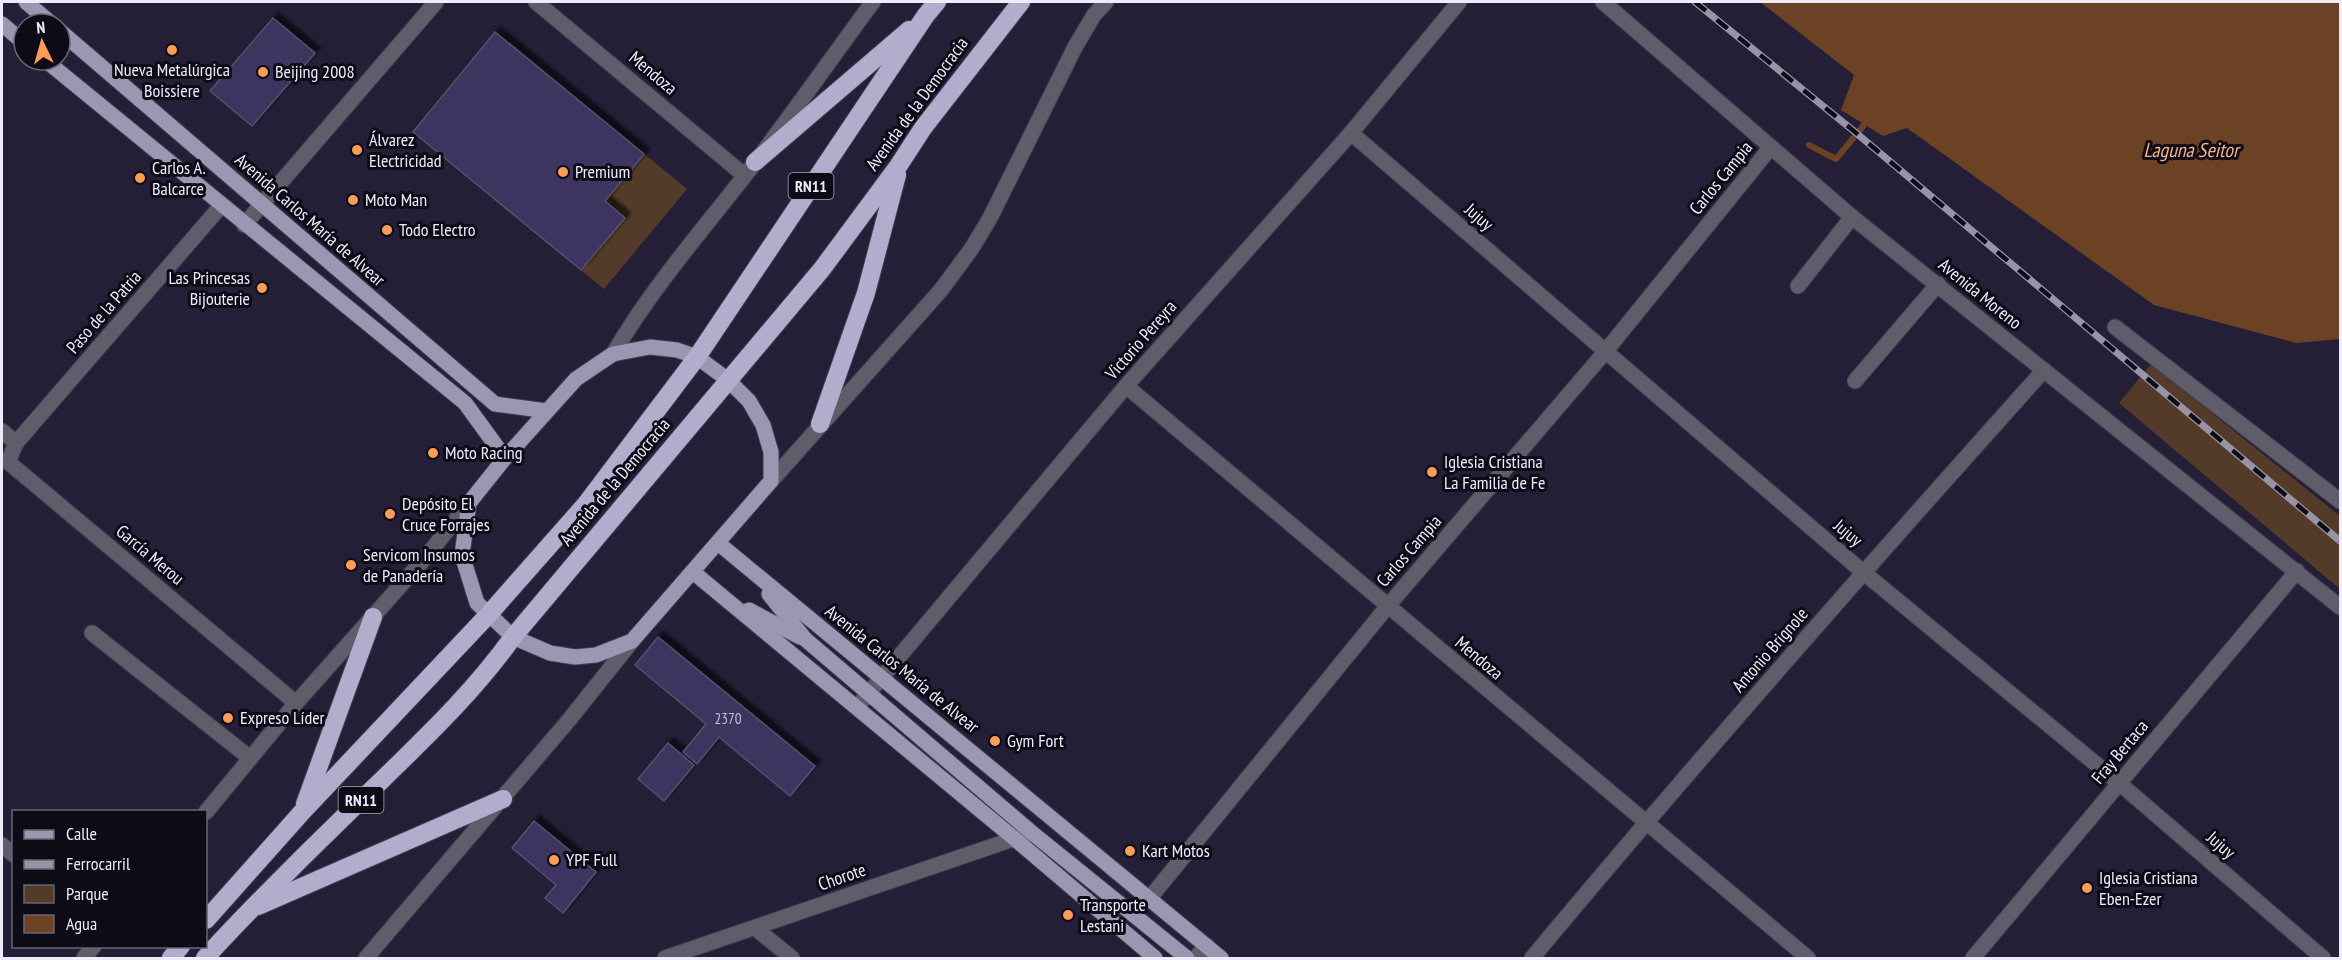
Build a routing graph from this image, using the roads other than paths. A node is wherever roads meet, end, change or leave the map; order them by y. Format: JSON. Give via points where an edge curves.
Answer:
{"nodes":[{"id":1,"x":26,"y":2,"type":"edge"},
{"id":2,"x":436,"y":2,"type":"edge"},
{"id":3,"x":536,"y":2,"type":"edge"},
{"id":4,"x":873,"y":2,"type":"edge"},
{"id":5,"x":1021,"y":2,"type":"edge"},
{"id":6,"x":1106,"y":2,"type":"edge"},
{"id":7,"x":1459,"y":2,"type":"edge"},
{"id":8,"x":1603,"y":2,"type":"edge"},
{"id":9,"x":932,"y":8,"type":"edge"},
{"id":10,"x":38,"y":12,"type":"edge"},
{"id":11,"x":72,"y":41,"type":"edge"},
{"id":12,"x":59,"y":72,"type":"edge"},
{"id":13,"x":1351,"y":133,"type":"junction"},
{"id":14,"x":1771,"y":147,"type":"junction"},
{"id":15,"x":899,"y":165,"type":"junction"},
{"id":16,"x":750,"y":168,"type":"junction"},
{"id":17,"x":261,"y":204,"type":"junction"},
{"id":18,"x":221,"y":207,"type":"junction"},
{"id":19,"x":1852,"y":217,"type":"junction"},
{"id":20,"x":244,"y":225,"type":"junction"},
{"id":21,"x":1938,"y":285,"type":"junction"},
{"id":22,"x":1798,"y":286,"type":"dead end"},
{"id":23,"x":2115,"y":327,"type":"dead end"},
{"id":24,"x":1605,"y":352,"type":"junction"},
{"id":25,"x":613,"y":354,"type":"junction"},
{"id":26,"x":697,"y":357,"type":"junction"},
{"id":27,"x":2044,"y":370,"type":"junction"},
{"id":28,"x":728,"y":380,"type":"junction"},
{"id":29,"x":1855,"y":381,"type":"dead end"},
{"id":30,"x":1126,"y":386,"type":"junction"},
{"id":31,"x":547,"y":411,"type":"junction"},
{"id":32,"x":819,"y":424,"type":"junction"},
{"id":33,"x":2,"y":431,"type":"edge"},
{"id":34,"x":16,"y":443,"type":"junction"},
{"id":35,"x":505,"y":458,"type":"junction"},
{"id":36,"x":771,"y":481,"type":"junction"},
{"id":37,"x":2340,"y":501,"type":"edge"},
{"id":38,"x":469,"y":503,"type":"junction"},
{"id":39,"x":718,"y":543,"type":"junction"},
{"id":40,"x":751,"y":571,"type":"junction"},
{"id":41,"x":693,"y":572,"type":"junction"},
{"id":42,"x":1863,"y":572,"type":"junction"},
{"id":43,"x":2297,"y":572,"type":"junction"},
{"id":44,"x":720,"y":595,"type":"junction"},
{"id":45,"x":1387,"y":607,"type":"junction"},
{"id":46,"x":2340,"y":607,"type":"edge"},
{"id":47,"x":489,"y":614,"type":"junction"},
{"id":48,"x":373,"y":617,"type":"junction"},
{"id":49,"x":92,"y":633,"type":"dead end"},
{"id":50,"x":513,"y":637,"type":"junction"},
{"id":51,"x":805,"y":639,"type":"junction"},
{"id":52,"x":632,"y":641,"type":"junction"},
{"id":53,"x":882,"y":678,"type":"junction"},
{"id":54,"x":868,"y":695,"type":"junction"},
{"id":55,"x":296,"y":703,"type":"junction"},
{"id":56,"x":857,"y":707,"type":"junction"},
{"id":57,"x":250,"y":758,"type":"junction"},
{"id":58,"x":2119,"y":783,"type":"junction"},
{"id":59,"x":502,"y":799,"type":"junction"},
{"id":60,"x":207,"y":811,"type":"edge"},
{"id":61,"x":303,"y":811,"type":"junction"},
{"id":62,"x":1646,"y":821,"type":"junction"},
{"id":63,"x":1031,"y":832,"type":"junction"},
{"id":64,"x":1015,"y":839,"type":"junction"},
{"id":65,"x":1149,"y":899,"type":"junction"},
{"id":66,"x":248,"y":910,"type":"junction"},
{"id":67,"x":207,"y":919,"type":"edge"},
{"id":68,"x":755,"y":928,"type":"junction"},
{"id":69,"x":1207,"y":946,"type":"junction"},
{"id":70,"x":205,"y":958,"type":"edge"},
{"id":71,"x":366,"y":958,"type":"edge"},
{"id":72,"x":665,"y":958,"type":"edge"},
{"id":73,"x":792,"y":958,"type":"edge"},
{"id":74,"x":1155,"y":958,"type":"edge"},
{"id":75,"x":1187,"y":958,"type":"edge"},
{"id":76,"x":1195,"y":958,"type":"edge"},
{"id":77,"x":1221,"y":958,"type":"edge"},
{"id":78,"x":1532,"y":958,"type":"edge"},
{"id":79,"x":1808,"y":958,"type":"edge"},
{"id":80,"x":1973,"y":958,"type":"edge"},
{"id":81,"x":2323,"y":958,"type":"edge"}],
"edges":[{"from":1,"to":10,"type":"main road"},
{"from":2,"to":17,"type":"street"},
{"from":3,"to":16,"type":"street","name":"Mendoza"},
{"from":4,"to":16,"type":"street"},
{"from":5,"to":15,"type":"highway","name":"Avenida de la Democracia","number":"RN11"},
{"from":6,"to":32,"type":"street","via":[[1075,47],[972,248],[941,290]]},
{"from":7,"to":13,"type":"street","name":"Victorio Pereyra"},
{"from":8,"to":14,"type":"street","name":"Avenida Moreno"},
{"from":9,"to":16,"type":"highway"},
{"from":9,"to":26,"type":"highway","name":"Avenida de la Democracia","number":"RN11"},
{"from":11,"to":17,"type":"main road","name":"Avenida Carlos María de Alvear"},
{"from":12,"to":18,"type":"main road"},
{"from":13,"to":24,"type":"street","name":"Jujuy"},
{"from":13,"to":30,"type":"street","name":"Victorio Pereyra"},
{"from":14,"to":19,"type":"street","name":"Avenida Moreno"},
{"from":14,"to":24,"type":"street","name":"Carlos Campia"},
{"from":15,"to":28,"type":"highway","name":"Avenida de la Democracia","number":"RN11","via":[[822,269]]},
{"from":15,"to":32,"type":"highway","via":[[866,293]]},
{"from":16,"to":25,"type":"street","via":[[636,314]]},
{"from":17,"to":20,"type":"street"},
{"from":17,"to":31,"type":"main road","name":"Avenida Carlos María de Alvear","via":[[495,404]]},
{"from":18,"to":20,"type":"main road"},
{"from":18,"to":34,"type":"street","name":"Paso de la Patria"},
{"from":19,"to":21,"type":"street","name":"Avenida Moreno"},
{"from":19,"to":22,"type":"street"},
{"from":20,"to":35,"type":"main road","via":[[465,403]]},
{"from":21,"to":27,"type":"street","name":"Avenida Moreno"},
{"from":21,"to":29,"type":"street"},
{"from":23,"to":37,"type":"street"},
{"from":24,"to":42,"type":"street","name":"Jujuy"},
{"from":24,"to":45,"type":"street","name":"Carlos Campia"},
{"from":25,"to":26,"type":"main road","via":[[650,347]]},
{"from":25,"to":31,"type":"main road","via":[[576,379]]},
{"from":26,"to":28,"type":"main road"},
{"from":26,"to":47,"type":"highway","name":"Avenida de la Democracia","number":"RN11","via":[[585,504]]},
{"from":27,"to":42,"type":"street","name":"Antonio Brignole"},
{"from":27,"to":43,"type":"street","name":"Avenida Moreno"},
{"from":28,"to":36,"type":"main road","via":[[749,401],[764,425],[771,452]]},
{"from":28,"to":50,"type":"highway","name":"Avenida de la Democracia","number":"RN11"},
{"from":30,"to":45,"type":"street","name":"Mendoza"},
{"from":30,"to":53,"type":"street","name":"Victorio Pereyra"},
{"from":31,"to":35,"type":"main road"},
{"from":32,"to":36,"type":"street"},
{"from":33,"to":34,"type":"street"},
{"from":34,"to":55,"type":"street","name":"García Merou","via":[[8,462]]},
{"from":35,"to":38,"type":"main road"},
{"from":36,"to":39,"type":"main road"},
{"from":38,"to":47,"type":"main road","via":[[462,555],[477,603]]},
{"from":38,"to":48,"type":"street"},
{"from":39,"to":40,"type":"main road","name":"Avenida Carlos María de Alvear"},
{"from":39,"to":41,"type":"main road"},
{"from":40,"to":51,"type":"main road","name":"Avenida Carlos María de Alvear"},
{"from":40,"to":53,"type":"main road","name":"Avenida Carlos María de Alvear"},
{"from":41,"to":44,"type":"main road","name":"Avenida Carlos María de Alvear"},
{"from":41,"to":52,"type":"main road"},
{"from":42,"to":58,"type":"street","name":"Jujuy"},
{"from":42,"to":62,"type":"street","name":"Antonio Brignole"},
{"from":43,"to":46,"type":"street","name":"Avenida Moreno"},
{"from":43,"to":58,"type":"street","name":"Fray Bertaca"},
{"from":44,"to":51,"type":"main road","name":"Avenida Carlos María de Alvear"},
{"from":44,"to":56,"type":"main road","name":"Avenida Carlos María de Alvear"},
{"from":45,"to":62,"type":"street","name":"Mendoza"},
{"from":45,"to":65,"type":"street","name":"Carlos Campia"},
{"from":47,"to":50,"type":"main road"},
{"from":47,"to":61,"type":"highway","name":"Avenida de la Democracia","number":"RN11"},
{"from":48,"to":55,"type":"street"},
{"from":48,"to":61,"type":"highway"},
{"from":49,"to":57,"type":"street"},
{"from":50,"to":52,"type":"main road","via":[[550,653],[575,657],[596,655]]},
{"from":50,"to":66,"type":"highway","name":"Avenida de la Democracia","number":"RN11","via":[[488,672],[447,716]]},
{"from":51,"to":54,"type":"main road","name":"Avenida Carlos María de Alvear"},
{"from":52,"to":59,"type":"street"},
{"from":53,"to":54,"type":"street","name":"Victorio Pereyra"},
{"from":53,"to":65,"type":"main road","name":"Avenida Carlos María de Alvear"},
{"from":54,"to":56,"type":"street","name":"Victorio Pereyra"},
{"from":54,"to":63,"type":"main road","name":"Avenida Carlos María de Alvear"},
{"from":55,"to":57,"type":"street"},
{"from":56,"to":64,"type":"main road","name":"Avenida Carlos María de Alvear"},
{"from":57,"to":60,"type":"street"},
{"from":58,"to":80,"type":"street","name":"Fray Bertaca"},
{"from":58,"to":81,"type":"street","name":"Jujuy"},
{"from":59,"to":66,"type":"highway"},
{"from":59,"to":71,"type":"street"},
{"from":61,"to":67,"type":"highway","name":"Avenida de la Democracia","number":"RN11"},
{"from":62,"to":78,"type":"street","name":"Antonio Brignole"},
{"from":62,"to":79,"type":"street","name":"Mendoza"},
{"from":63,"to":64,"type":"street","name":"Chorote"},
{"from":63,"to":75,"type":"main road","name":"Avenida Carlos María de Alvear"},
{"from":64,"to":68,"type":"street","name":"Chorote"},
{"from":64,"to":74,"type":"main road","name":"Avenida Carlos María de Alvear"},
{"from":65,"to":69,"type":"main road","name":"Avenida Carlos María de Alvear"},
{"from":66,"to":70,"type":"highway","name":"Avenida de la Democracia","number":"RN11"},
{"from":68,"to":72,"type":"street","name":"Chorote"},
{"from":68,"to":73,"type":"street"},
{"from":69,"to":76,"type":"street"},
{"from":69,"to":77,"type":"main road","name":"Avenida Carlos María de Alvear"}]}
